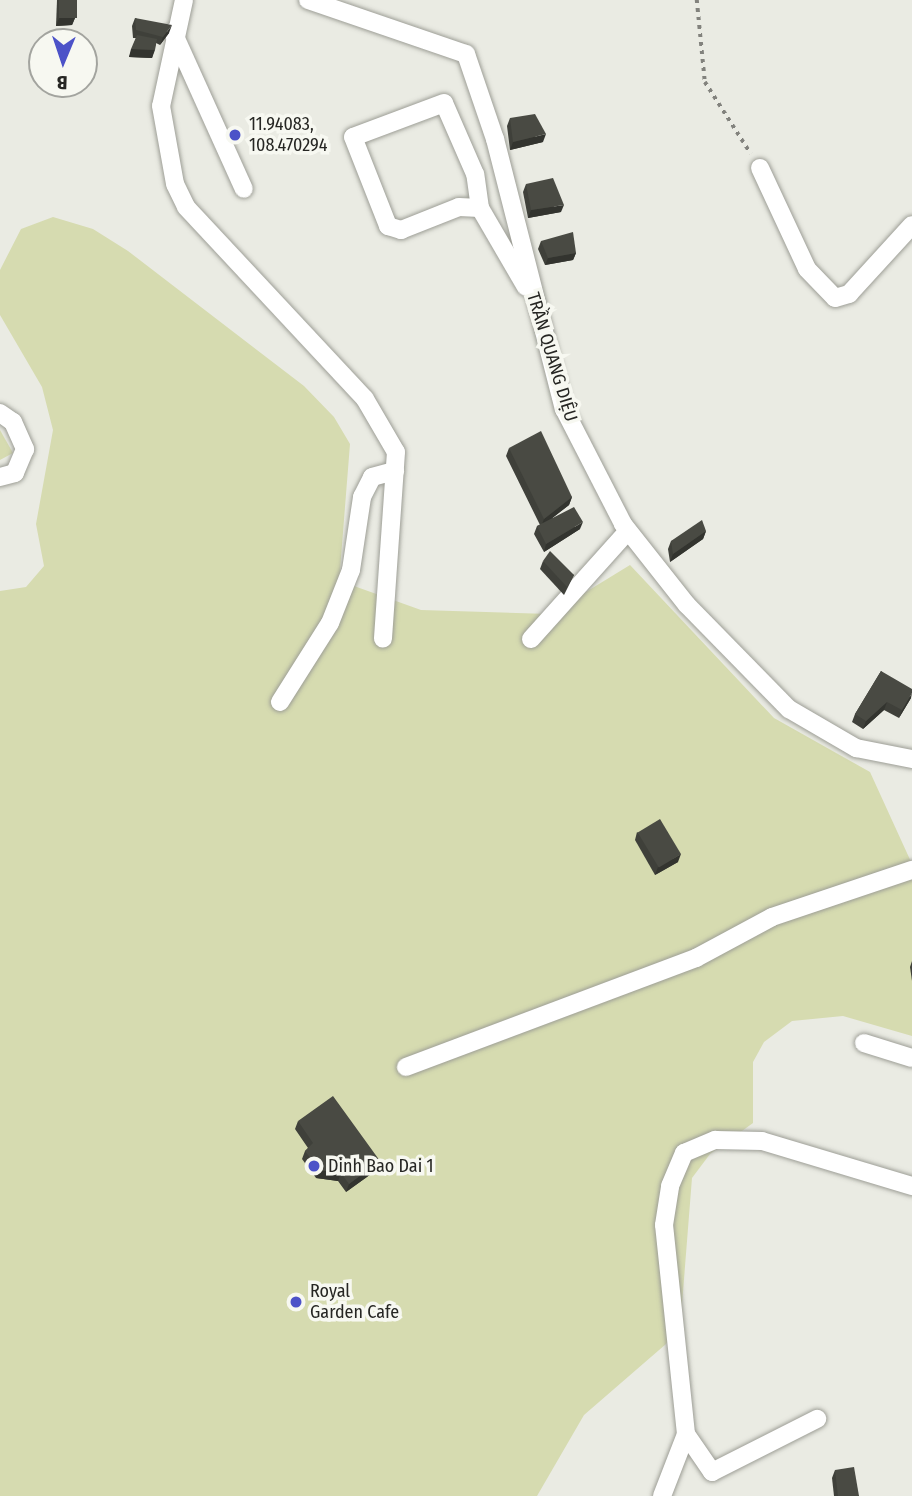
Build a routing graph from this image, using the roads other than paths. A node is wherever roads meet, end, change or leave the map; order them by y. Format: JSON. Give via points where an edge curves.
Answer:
{"nodes":[{"id":1,"x":184,"y":0,"type":"edge"},
{"id":2,"x":308,"y":0,"type":"edge"},
{"id":3,"x":173,"y":32,"type":"junction"},
{"id":4,"x":760,"y":168,"type":"road end"},
{"id":5,"x":244,"y":189,"type":"dead end"},
{"id":6,"x":480,"y":208,"type":"junction"},
{"id":7,"x":912,"y":225,"type":"edge"},
{"id":8,"x":533,"y":298,"type":"junction"},
{"id":9,"x":0,"y":413,"type":"edge"},
{"id":10,"x":395,"y":471,"type":"junction"},
{"id":11,"x":0,"y":477,"type":"edge"},
{"id":12,"x":628,"y":531,"type":"junction"},
{"id":13,"x":383,"y":639,"type":"dead end"},
{"id":14,"x":531,"y":639,"type":"dead end"},
{"id":15,"x":280,"y":702,"type":"dead end"},
{"id":16,"x":912,"y":759,"type":"edge"},
{"id":17,"x":912,"y":870,"type":"edge"},
{"id":18,"x":864,"y":1043,"type":"dead end"},
{"id":19,"x":912,"y":1058,"type":"edge"},
{"id":20,"x":406,"y":1067,"type":"dead end"},
{"id":21,"x":912,"y":1186,"type":"edge"},
{"id":22,"x":817,"y":1419,"type":"dead end"},
{"id":23,"x":686,"y":1434,"type":"junction"},
{"id":24,"x":662,"y":1496,"type":"edge"}],
"edges":[{"from":1,"to":3,"type":"street"},
{"from":2,"to":8,"type":"street","name":"TRẦN QUANG DIỆU","via":[[466,54],[495,139]]},
{"from":3,"to":5,"type":"street"},
{"from":3,"to":10,"type":"street","via":[[161,106],[168,166],[186,207],[365,399],[396,452]]},
{"from":4,"to":7,"type":"street","via":[[807,269],[835,298],[849,294]]},
{"from":6,"to":6,"type":"street","via":[[459,207],[393,230],[354,137],[444,103],[475,174]]},
{"from":6,"to":8,"type":"street"},
{"from":8,"to":12,"type":"street","name":"TRẦN QUANG DIỆU","via":[[564,409]]},
{"from":9,"to":11,"type":"street","via":[[13,422],[24,449],[15,473]]},
{"from":10,"to":13,"type":"street"},
{"from":10,"to":15,"type":"street","via":[[372,478],[362,497],[351,570],[330,623]]},
{"from":12,"to":14,"type":"street"},
{"from":12,"to":16,"type":"street","name":"TRẦN QUANG DIỆU","via":[[739,663],[789,709],[856,748]]},
{"from":17,"to":20,"type":"street","via":[[772,917],[696,958]]},
{"from":18,"to":19,"type":"street"},
{"from":21,"to":23,"type":"street","via":[[762,1141],[715,1140],[684,1153],[670,1186],[664,1225]]},
{"from":22,"to":23,"type":"street","via":[[712,1472]]},
{"from":23,"to":24,"type":"street"}]}
